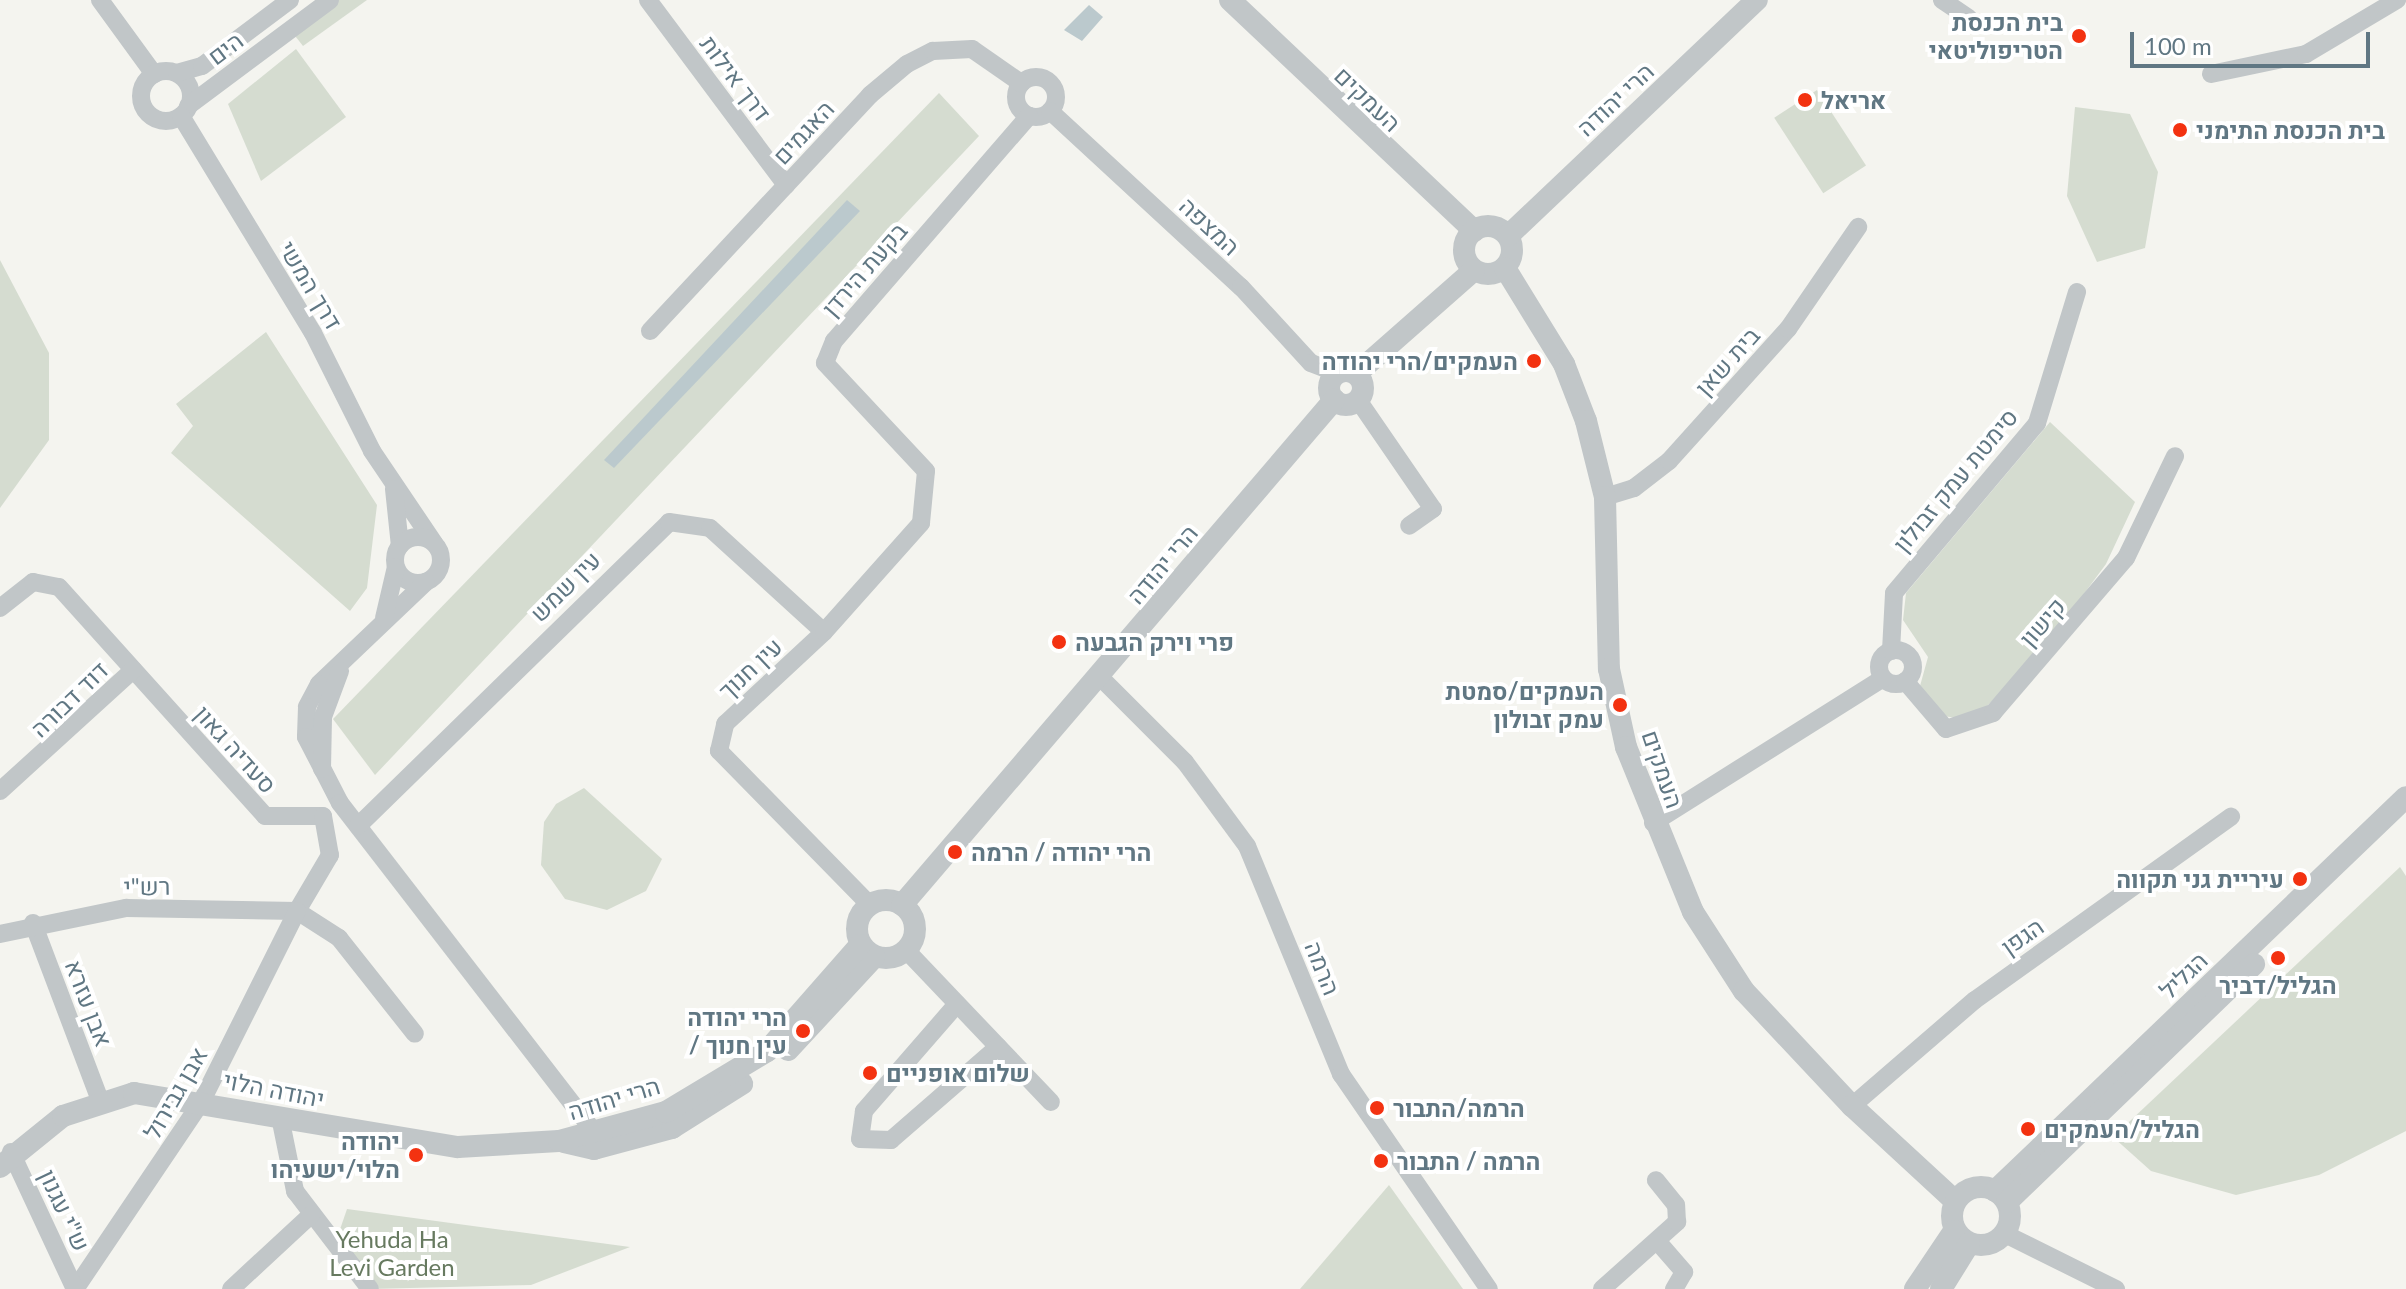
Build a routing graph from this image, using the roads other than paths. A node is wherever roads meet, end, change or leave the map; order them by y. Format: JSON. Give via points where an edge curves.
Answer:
{"nodes":[{"id":1,"x":100,"y":0,"type":"edge"},
{"id":2,"x":290,"y":0,"type":"edge"},
{"id":3,"x":330,"y":0,"type":"edge"},
{"id":4,"x":648,"y":0,"type":"edge"},
{"id":5,"x":1230,"y":0,"type":"edge"},
{"id":6,"x":1757,"y":0,"type":"edge"},
{"id":7,"x":1942,"y":0,"type":"edge"},
{"id":8,"x":2397,"y":0,"type":"edge"},
{"id":9,"x":1969,"y":18,"type":"dead end"},
{"id":10,"x":177,"y":73,"type":"junction"},
{"id":11,"x":154,"y":74,"type":"junction"},
{"id":12,"x":2211,"y":74,"type":"dead end"},
{"id":13,"x":1021,"y":83,"type":"junction"},
{"id":14,"x":185,"y":111,"type":"junction"},
{"id":15,"x":1050,"y":111,"type":"junction"},
{"id":16,"x":1029,"y":116,"type":"junction"},
{"id":17,"x":786,"y":185,"type":"junction"},
{"id":18,"x":1858,"y":227,"type":"dead end"},
{"id":19,"x":1474,"y":231,"type":"junction"},
{"id":20,"x":1508,"y":236,"type":"junction"},
{"id":21,"x":1505,"y":268,"type":"junction"},
{"id":22,"x":1474,"y":270,"type":"junction"},
{"id":23,"x":2077,"y":292,"type":"dead end"},
{"id":24,"x":650,"y":331,"type":"dead end"},
{"id":25,"x":1347,"y":374,"type":"junction"},
{"id":26,"x":1334,"y":400,"type":"junction"},
{"id":27,"x":1358,"y":400,"type":"junction"},
{"id":28,"x":2175,"y":456,"type":"dead end"},
{"id":29,"x":393,"y":482,"type":"junction"},
{"id":30,"x":924,"y":497,"type":"joint"},
{"id":31,"x":1605,"y":497,"type":"junction"},
{"id":32,"x":1409,"y":526,"type":"dead end"},
{"id":33,"x":434,"y":543,"type":"junction"},
{"id":34,"x":400,"y":546,"type":"junction"},
{"id":35,"x":396,"y":567,"type":"junction"},
{"id":36,"x":426,"y":582,"type":"junction"},
{"id":37,"x":0,"y":608,"type":"edge"},
{"id":38,"x":383,"y":621,"type":"junction"},
{"id":39,"x":824,"y":632,"type":"junction"},
{"id":40,"x":1891,"y":651,"type":"junction"},
{"id":41,"x":133,"y":670,"type":"junction"},
{"id":42,"x":1100,"y":677,"type":"junction"},
{"id":43,"x":1883,"y":678,"type":"junction"},
{"id":44,"x":1905,"y":681,"type":"junction"},
{"id":45,"x":0,"y":791,"type":"edge"},
{"id":46,"x":2406,"y":797,"type":"edge"},
{"id":47,"x":2231,"y":817,"type":"dead end"},
{"id":48,"x":2406,"y":818,"type":"edge"},
{"id":49,"x":1653,"y":823,"type":"junction"},
{"id":50,"x":358,"y":826,"type":"junction"},
{"id":51,"x":870,"y":905,"type":"junction"},
{"id":52,"x":902,"y":905,"type":"junction"},
{"id":53,"x":297,"y":911,"type":"junction"},
{"id":54,"x":33,"y":923,"type":"junction"},
{"id":55,"x":0,"y":934,"type":"edge"},
{"id":56,"x":906,"y":950,"type":"junction"},
{"id":57,"x":867,"y":951,"type":"junction"},
{"id":58,"x":957,"y":1004,"type":"junction"},
{"id":59,"x":415,"y":1034,"type":"dead end"},
{"id":60,"x":998,"y":1047,"type":"junction"},
{"id":61,"x":100,"y":1100,"type":"junction"},
{"id":62,"x":202,"y":1101,"type":"junction"},
{"id":63,"x":1051,"y":1102,"type":"dead end"},
{"id":64,"x":1852,"y":1106,"type":"junction"},
{"id":65,"x":280,"y":1117,"type":"junction"},
{"id":66,"x":594,"y":1132,"type":"junction"},
{"id":67,"x":559,"y":1141,"type":"junction"},
{"id":68,"x":6,"y":1159,"type":"edge"},
{"id":69,"x":1656,"y":1180,"type":"dead end"},
{"id":70,"x":2001,"y":1196,"type":"junction"},
{"id":71,"x":1955,"y":1201,"type":"junction"},
{"id":72,"x":312,"y":1214,"type":"junction"},
{"id":73,"x":2005,"y":1234,"type":"junction"},
{"id":74,"x":1962,"y":1238,"type":"junction"},
{"id":75,"x":1658,"y":1242,"type":"junction"},
{"id":76,"x":75,"y":1289,"type":"edge"},
{"id":77,"x":231,"y":1289,"type":"edge"},
{"id":78,"x":370,"y":1289,"type":"edge"},
{"id":79,"x":1489,"y":1289,"type":"edge"},
{"id":80,"x":1602,"y":1289,"type":"edge"},
{"id":81,"x":1674,"y":1289,"type":"edge"},
{"id":82,"x":1915,"y":1289,"type":"edge"},
{"id":83,"x":1941,"y":1289,"type":"edge"},
{"id":84,"x":2116,"y":1289,"type":"edge"}],
"edges":[{"from":1,"to":11,"type":"street"},
{"from":2,"to":10,"type":"street","name":"הים","via":[[202,66]]},
{"from":3,"to":14,"type":"street","name":"הים"},
{"from":4,"to":17,"type":"street","name":"דרך אילות"},
{"from":5,"to":19,"type":"street","name":"העמקים"},
{"from":6,"to":20,"type":"street","name":"הרי יהודה"},
{"from":7,"to":9,"type":"street"},
{"from":8,"to":12,"type":"street","via":[[2306,54]]},
{"from":10,"to":11,"type":"street"},
{"from":10,"to":14,"type":"street","via":[[189,88]]},
{"from":11,"to":14,"type":"street","via":[[142,89],[144,108],[159,120]]},
{"from":13,"to":15,"type":"street","via":[[1035,76],[1051,83],[1056,98]]},
{"from":13,"to":16,"type":"street","via":[[1016,101]]},
{"from":13,"to":17,"type":"street","name":"האגמים","via":[[972,49],[933,51],[870,95]]},
{"from":14,"to":29,"type":"street","name":"דרך המשי"},
{"from":15,"to":16,"type":"street"},
{"from":15,"to":25,"type":"street","name":"המצפה","via":[[1241,287],[1311,363]]},
{"from":16,"to":30,"type":"street","name":"בקעת הירדן","via":[[834,341],[825,363],[926,471]]},
{"from":17,"to":24,"type":"street","name":"האגמים"},
{"from":18,"to":31,"type":"street","name":"בית שאן","via":[[1788,329],[1669,461],[1634,488]]},
{"from":19,"to":20,"type":"street","via":[[1489,226]]},
{"from":19,"to":22,"type":"street","via":[[1464,250]]},
{"from":20,"to":21,"type":"street","via":[[1512,255]]},
{"from":21,"to":22,"type":"street","via":[[1489,275]]},
{"from":21,"to":31,"type":"street","name":"העמקים","via":[[1564,364]]},
{"from":22,"to":25,"type":"street"},
{"from":23,"to":40,"type":"street","name":"סימטת עמק זבולון","via":[[2037,423],[1894,593]]},
{"from":25,"to":26,"type":"street","via":[[1329,383]]},
{"from":25,"to":27,"type":"street","via":[[1363,389]]},
{"from":26,"to":27,"type":"street"},
{"from":26,"to":42,"type":"street","name":"הרי יהודה"},
{"from":27,"to":32,"type":"street","via":[[1433,509]]},
{"from":28,"to":44,"type":"street","name":"קישון","via":[[2126,558],[1993,713],[1946,729]]},
{"from":29,"to":33,"type":"street","name":"דרך המשי"},
{"from":29,"to":34,"type":"street","name":"דרך המשי"},
{"from":30,"to":39,"type":"street","name":"עין חנוך","via":[[921,523]]},
{"from":31,"to":49,"type":"street","name":"העמקים","via":[[1609,669]]},
{"from":33,"to":34,"type":"street","via":[[412,537]]},
{"from":33,"to":36,"type":"street","via":[[441,565]]},
{"from":34,"to":35,"type":"street"},
{"from":35,"to":36,"type":"street","via":[[405,579]]},
{"from":35,"to":38,"type":"street"},
{"from":36,"to":38,"type":"street"},
{"from":37,"to":41,"type":"street","name":"סעדיה גאון","via":[[46,580]]},
{"from":38,"to":50,"type":"street","via":[[342,667],[323,717],[322,769]]},
{"from":39,"to":50,"type":"street","name":"עין שמש","via":[[710,528],[669,522]]},
{"from":39,"to":51,"type":"street","name":"עין חנוך","via":[[725,724],[719,751]]},
{"from":40,"to":43,"type":"street","name":"סימטת עמק זבולון","via":[[1880,662]]},
{"from":40,"to":44,"type":"street","via":[[1912,662]]},
{"from":41,"to":45,"type":"street","name":"דוד דבורה"},
{"from":41,"to":53,"type":"street","name":"סעדיה גאון","via":[[265,816],[323,816],[330,855]]},
{"from":42,"to":52,"type":"street","name":"הרי יהודה"},
{"from":42,"to":79,"type":"street","name":"הרמה","via":[[1185,762],[1247,846],[1341,1074]]},
{"from":43,"to":44,"type":"street"},
{"from":43,"to":49,"type":"street"},
{"from":46,"to":70,"type":"street","name":"הגליל"},
{"from":47,"to":64,"type":"street","name":"הגפן","via":[[1975,1000]]},
{"from":48,"to":70,"type":"street","name":"הגליל"},
{"from":49,"to":64,"type":"street","name":"העמקים","via":[[1715,951]]},
{"from":50,"to":66,"type":"street"},
{"from":51,"to":52,"type":"street"},
{"from":51,"to":57,"type":"street","via":[[857,922]]},
{"from":52,"to":56,"type":"street","via":[[915,927]]},
{"from":53,"to":54,"type":"street","name":"רש\"י","via":[[126,908]]},
{"from":53,"to":59,"type":"street","via":[[339,938]]},
{"from":53,"to":62,"type":"street","name":"אבן גבירול"},
{"from":54,"to":55,"type":"street","name":"רש\"י"},
{"from":54,"to":61,"type":"street","name":"אבן עזרא"},
{"from":56,"to":57,"type":"street"},
{"from":56,"to":58,"type":"street"},
{"from":57,"to":66,"type":"street","name":"הרי יהודה","via":[[767,1051],[666,1112]]},
{"from":57,"to":67,"type":"street","name":"הרי יהודה","via":[[776,1063],[672,1128],[594,1149]]},
{"from":58,"to":60,"type":"street"},
{"from":58,"to":60,"type":"street","via":[[864,1111],[860,1139],[891,1140]]},
{"from":60,"to":63,"type":"street"},
{"from":61,"to":62,"type":"street","name":"יהודה הלוי","via":[[134,1093]]},
{"from":61,"to":68,"type":"street","name":"יהודה הלוי"},
{"from":62,"to":65,"type":"street","name":"יהודה הלוי"},
{"from":62,"to":76,"type":"street","name":"אבן גבירול"},
{"from":64,"to":71,"type":"street","name":"העמקים"},
{"from":65,"to":67,"type":"street","name":"יהודה הלוי","via":[[458,1147]]},
{"from":65,"to":72,"type":"street","via":[[295,1191]]},
{"from":66,"to":67,"type":"street","name":"הרי יהודה"},
{"from":68,"to":76,"type":"street","name":"ש\"י עגנון"},
{"from":69,"to":75,"type":"street","via":[[1678,1212]]},
{"from":70,"to":71,"type":"street","via":[[1972,1188]]},
{"from":70,"to":73,"type":"street"},
{"from":71,"to":74,"type":"street"},
{"from":72,"to":77,"type":"street"},
{"from":72,"to":78,"type":"street"},
{"from":73,"to":74,"type":"street","via":[[1990,1245]]},
{"from":73,"to":84,"type":"street"},
{"from":74,"to":82,"type":"street"},
{"from":74,"to":83,"type":"street"},
{"from":75,"to":80,"type":"street"},
{"from":75,"to":81,"type":"street","via":[[1684,1272]]}]}
